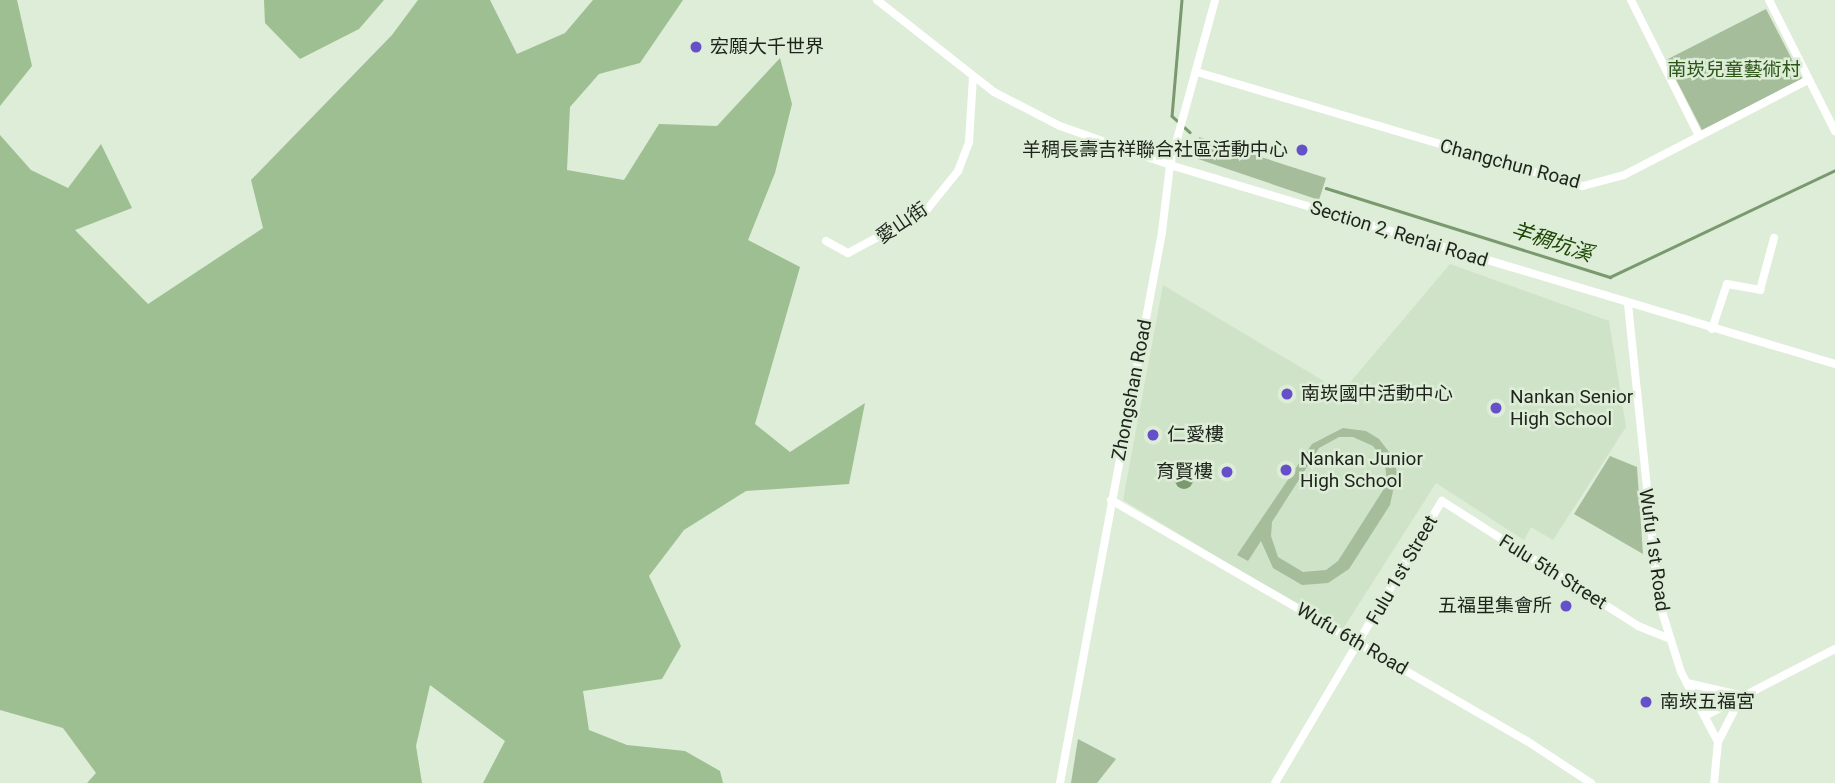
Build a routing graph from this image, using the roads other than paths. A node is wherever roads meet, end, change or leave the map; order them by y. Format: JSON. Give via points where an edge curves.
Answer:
{"nodes":[{"id":1,"x":877,"y":0,"type":"edge"},
{"id":2,"x":1215,"y":0,"type":"edge"},
{"id":3,"x":1631,"y":0,"type":"edge"},
{"id":4,"x":1769,"y":0,"type":"edge"},
{"id":5,"x":1197,"y":72,"type":"junction"},
{"id":6,"x":973,"y":77,"type":"junction"},
{"id":7,"x":1808,"y":80,"type":"junction"},
{"id":8,"x":1835,"y":131,"type":"edge"},
{"id":9,"x":1699,"y":136,"type":"junction"},
{"id":10,"x":1170,"y":165,"type":"junction"},
{"id":11,"x":1774,"y":238,"type":"dead end"},
{"id":12,"x":826,"y":241,"type":"dead end"},
{"id":13,"x":1628,"y":304,"type":"junction"},
{"id":14,"x":1712,"y":329,"type":"junction"},
{"id":15,"x":1835,"y":364,"type":"edge"},
{"id":16,"x":1111,"y":500,"type":"junction"},
{"id":17,"x":1442,"y":501,"type":"joint"},
{"id":18,"x":1667,"y":638,"type":"junction"},
{"id":19,"x":1361,"y":643,"type":"junction"},
{"id":20,"x":1835,"y":649,"type":"edge"},
{"id":21,"x":1687,"y":683,"type":"junction"},
{"id":22,"x":1742,"y":696,"type":"junction"},
{"id":23,"x":1704,"y":716,"type":"junction"},
{"id":24,"x":1718,"y":742,"type":"junction"},
{"id":25,"x":1060,"y":783,"type":"edge"},
{"id":26,"x":1275,"y":783,"type":"edge"},
{"id":27,"x":1591,"y":783,"type":"edge"},
{"id":28,"x":1714,"y":783,"type":"edge"}],
"edges":[{"from":1,"to":6,"type":"street","name":"Section 2, Ren'ai Road"},
{"from":2,"to":5,"type":"street","name":"Zhongshan Road"},
{"from":3,"to":9,"type":"street"},
{"from":4,"to":7,"type":"street"},
{"from":5,"to":9,"type":"street","name":"Changchun Road","via":[[1583,186],[1624,175]]},
{"from":5,"to":10,"type":"street","name":"Zhongshan Road"},
{"from":6,"to":10,"type":"street","name":"Section 2, Ren'ai Road","via":[[1038,117]]},
{"from":6,"to":12,"type":"street","name":"愛山街","via":[[969,142],[958,171],[925,212],[848,253]]},
{"from":7,"to":8,"type":"street"},
{"from":7,"to":9,"type":"street","name":"Changchun Road"},
{"from":10,"to":13,"type":"street","name":"Section 2, Ren'ai Road"},
{"from":10,"to":16,"type":"street","name":"Zhongshan Road","via":[[1162,232]]},
{"from":11,"to":14,"type":"street","via":[[1760,290],[1727,284]]},
{"from":13,"to":14,"type":"street","name":"Section 2, Ren'ai Road"},
{"from":13,"to":18,"type":"street","name":"Wufu 1st Road","via":[[1650,542]]},
{"from":14,"to":15,"type":"street","name":"Section 2, Ren'ai Road"},
{"from":16,"to":19,"type":"street","name":"Wufu 6th Road"},
{"from":16,"to":25,"type":"street","name":"Zhongshan Road"},
{"from":17,"to":18,"type":"street","name":"Fulu 5th Street","via":[[1638,625]]},
{"from":17,"to":19,"type":"street","name":"Fulu 1st Street"},
{"from":18,"to":21,"type":"street","name":"Wufu 1st Road"},
{"from":19,"to":26,"type":"street","name":"Fulu 1st Street"},
{"from":19,"to":27,"type":"street","name":"Wufu 6th Road"},
{"from":20,"to":22,"type":"street"},
{"from":21,"to":22,"type":"street"},
{"from":21,"to":23,"type":"street","name":"Wufu 1st Road"},
{"from":22,"to":23,"type":"street"},
{"from":22,"to":24,"type":"street"},
{"from":23,"to":24,"type":"street","name":"Wufu 1st Road"},
{"from":24,"to":28,"type":"street"}]}
